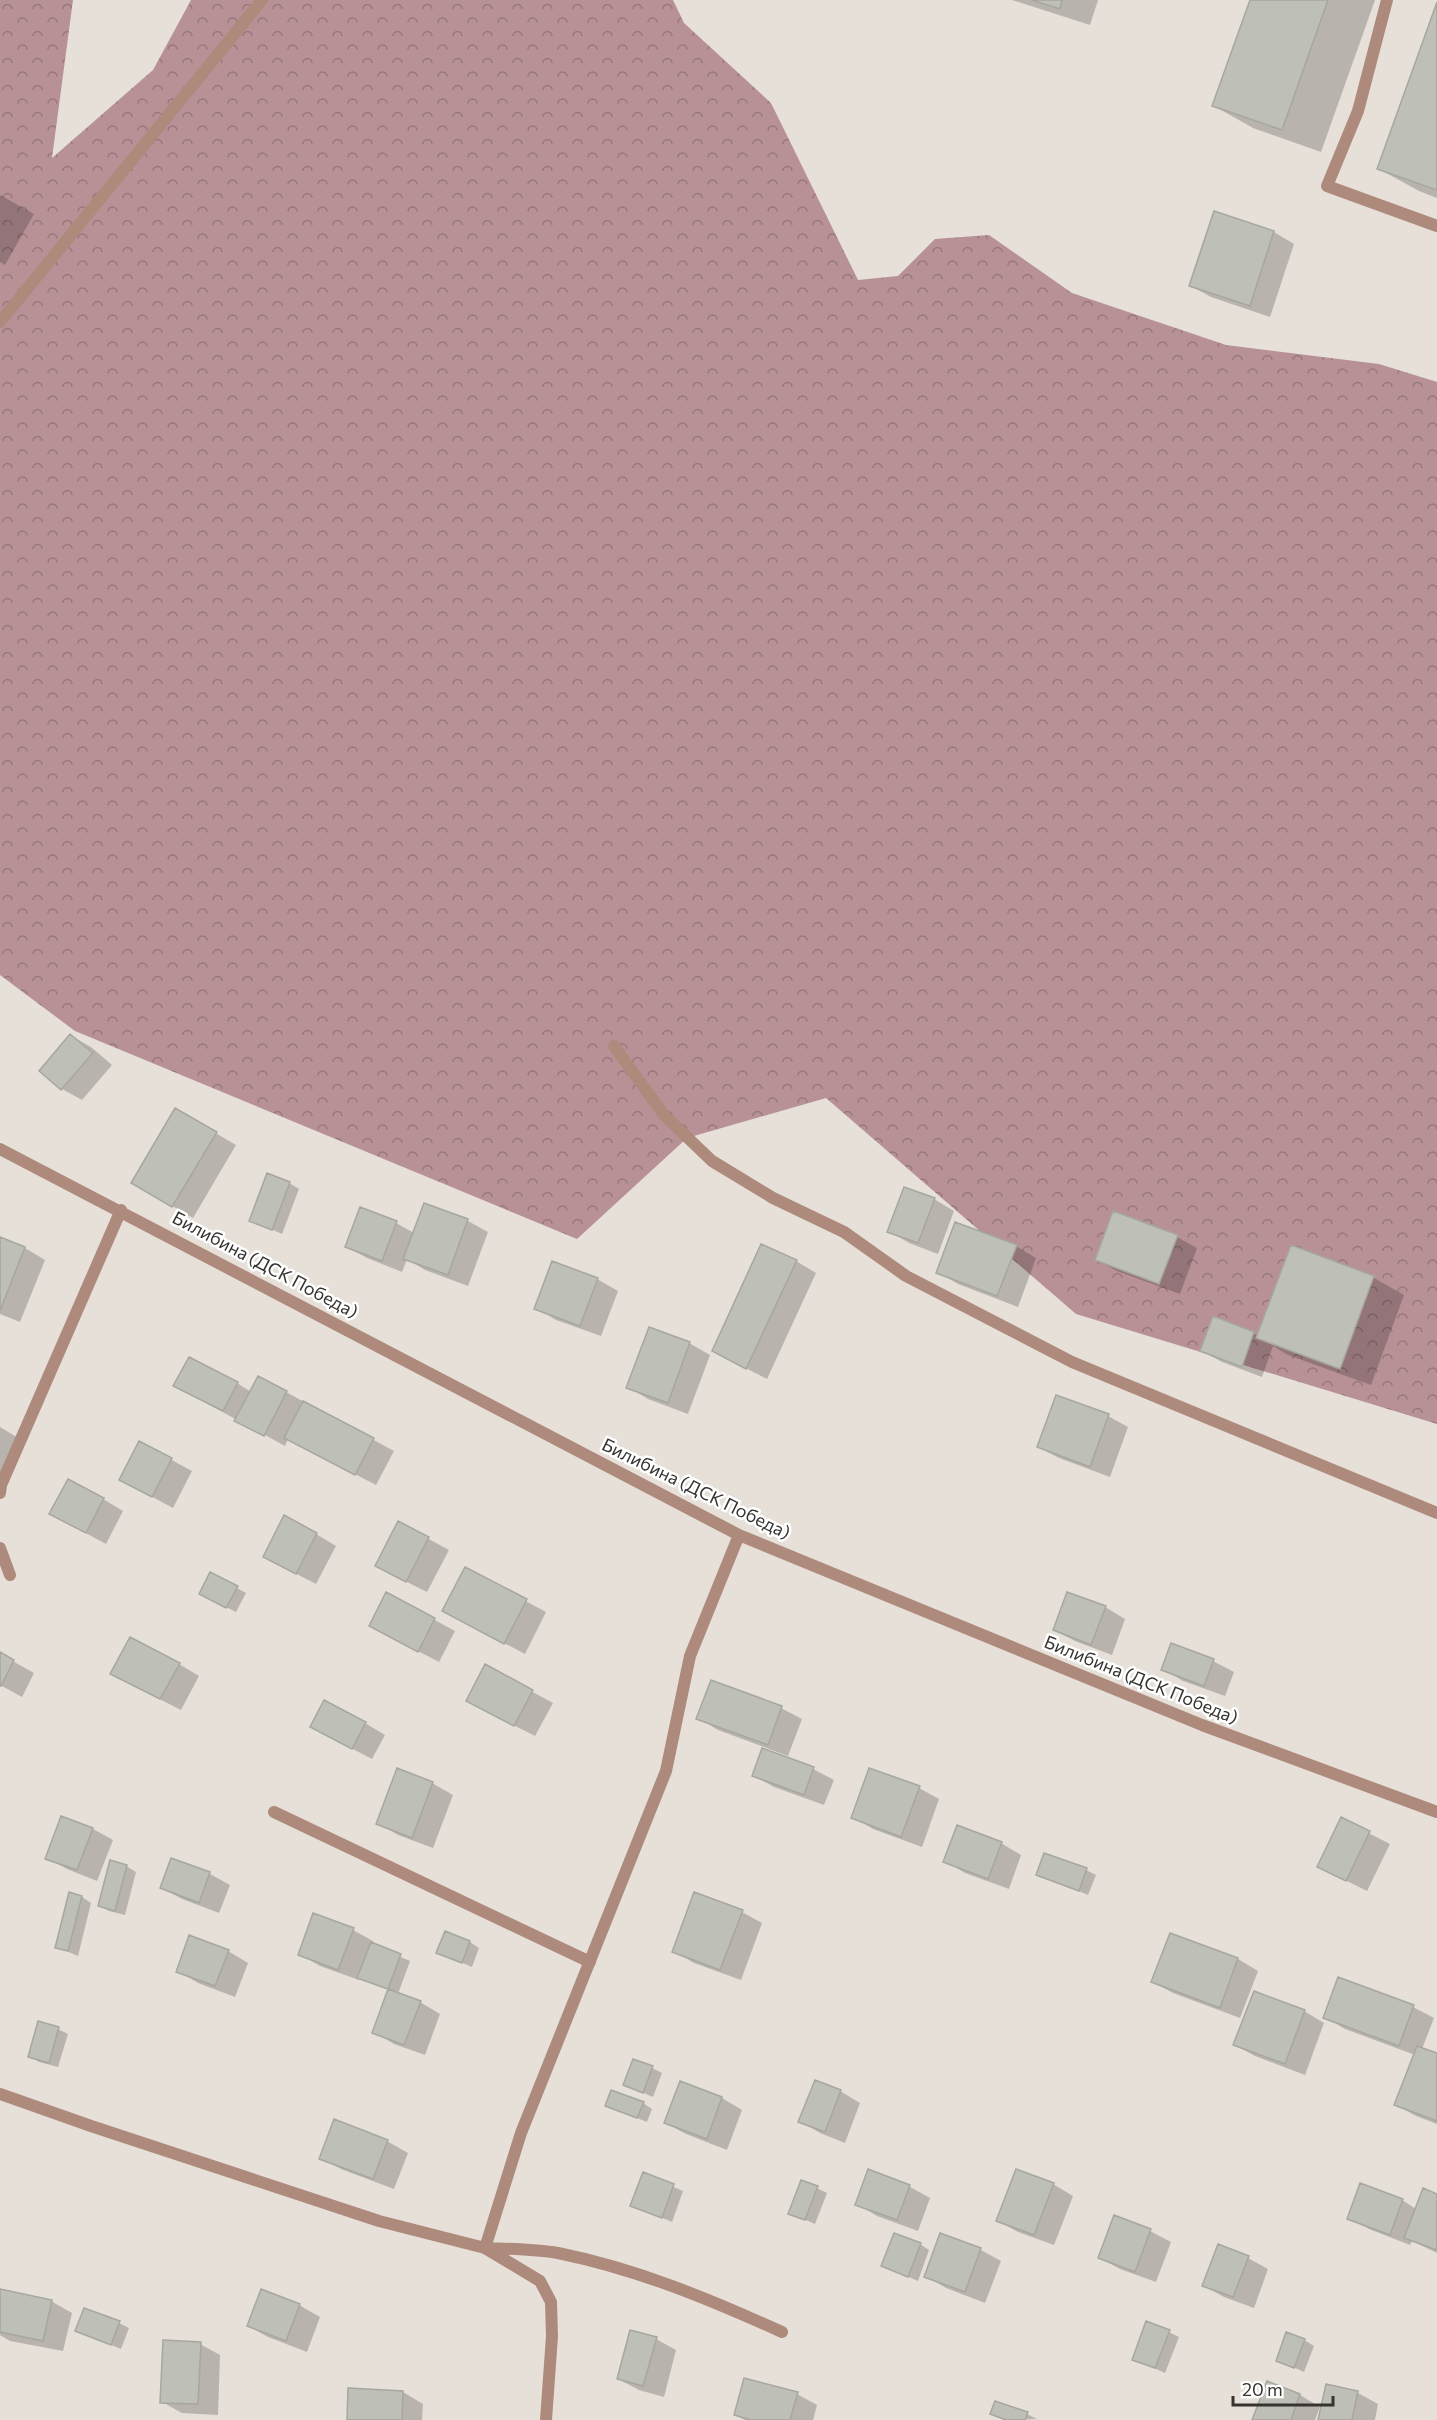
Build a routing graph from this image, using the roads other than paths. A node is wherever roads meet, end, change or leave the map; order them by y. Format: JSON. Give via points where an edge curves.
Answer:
{"nodes":[{"id":1,"x":262,"y":0,"type":"edge"},
{"id":2,"x":1387,"y":0,"type":"edge"},
{"id":3,"x":1437,"y":226,"type":"edge"},
{"id":4,"x":0,"y":322,"type":"edge"},
{"id":5,"x":614,"y":1046,"type":"dead end"},
{"id":6,"x":0,"y":1149,"type":"edge"},
{"id":7,"x":121,"y":1210,"type":"junction"},
{"id":8,"x":0,"y":1493,"type":"edge"},
{"id":9,"x":1437,"y":1513,"type":"edge"},
{"id":10,"x":740,"y":1535,"type":"junction"},
{"id":11,"x":0,"y":1548,"type":"edge"},
{"id":12,"x":10,"y":1575,"type":"dead end"},
{"id":13,"x":274,"y":1812,"type":"dead end"},
{"id":14,"x":1437,"y":1812,"type":"edge"},
{"id":15,"x":590,"y":1962,"type":"junction"},
{"id":16,"x":0,"y":2094,"type":"edge"},
{"id":17,"x":485,"y":2247,"type":"junction"},
{"id":18,"x":782,"y":2332,"type":"dead end"},
{"id":19,"x":546,"y":2420,"type":"edge"}],
"edges":[{"from":1,"to":4,"type":"street"},
{"from":2,"to":3,"type":"street","via":[[1358,111],[1328,186]]},
{"from":5,"to":9,"type":"street","via":[[664,1114],[712,1161],[773,1198],[844,1232],[906,1276],[1072,1362]]},
{"from":6,"to":7,"type":"street","name":"Билибина (ДСК Победа)"},
{"from":7,"to":8,"type":"street"},
{"from":7,"to":10,"type":"street","name":"Билибина (ДСК Победа)"},
{"from":10,"to":14,"type":"street","name":"Билибина (ДСК Победа)","via":[[1202,1725]]},
{"from":10,"to":15,"type":"street","via":[[690,1656],[666,1771]]},
{"from":11,"to":12,"type":"street"},
{"from":13,"to":15,"type":"street"},
{"from":15,"to":17,"type":"street","via":[[521,2133]]},
{"from":16,"to":17,"type":"street","via":[[379,2221]]},
{"from":17,"to":18,"type":"street","via":[[555,2253],[624,2269],[709,2299]]},
{"from":17,"to":19,"type":"street","via":[[540,2281],[551,2302]]}]}
